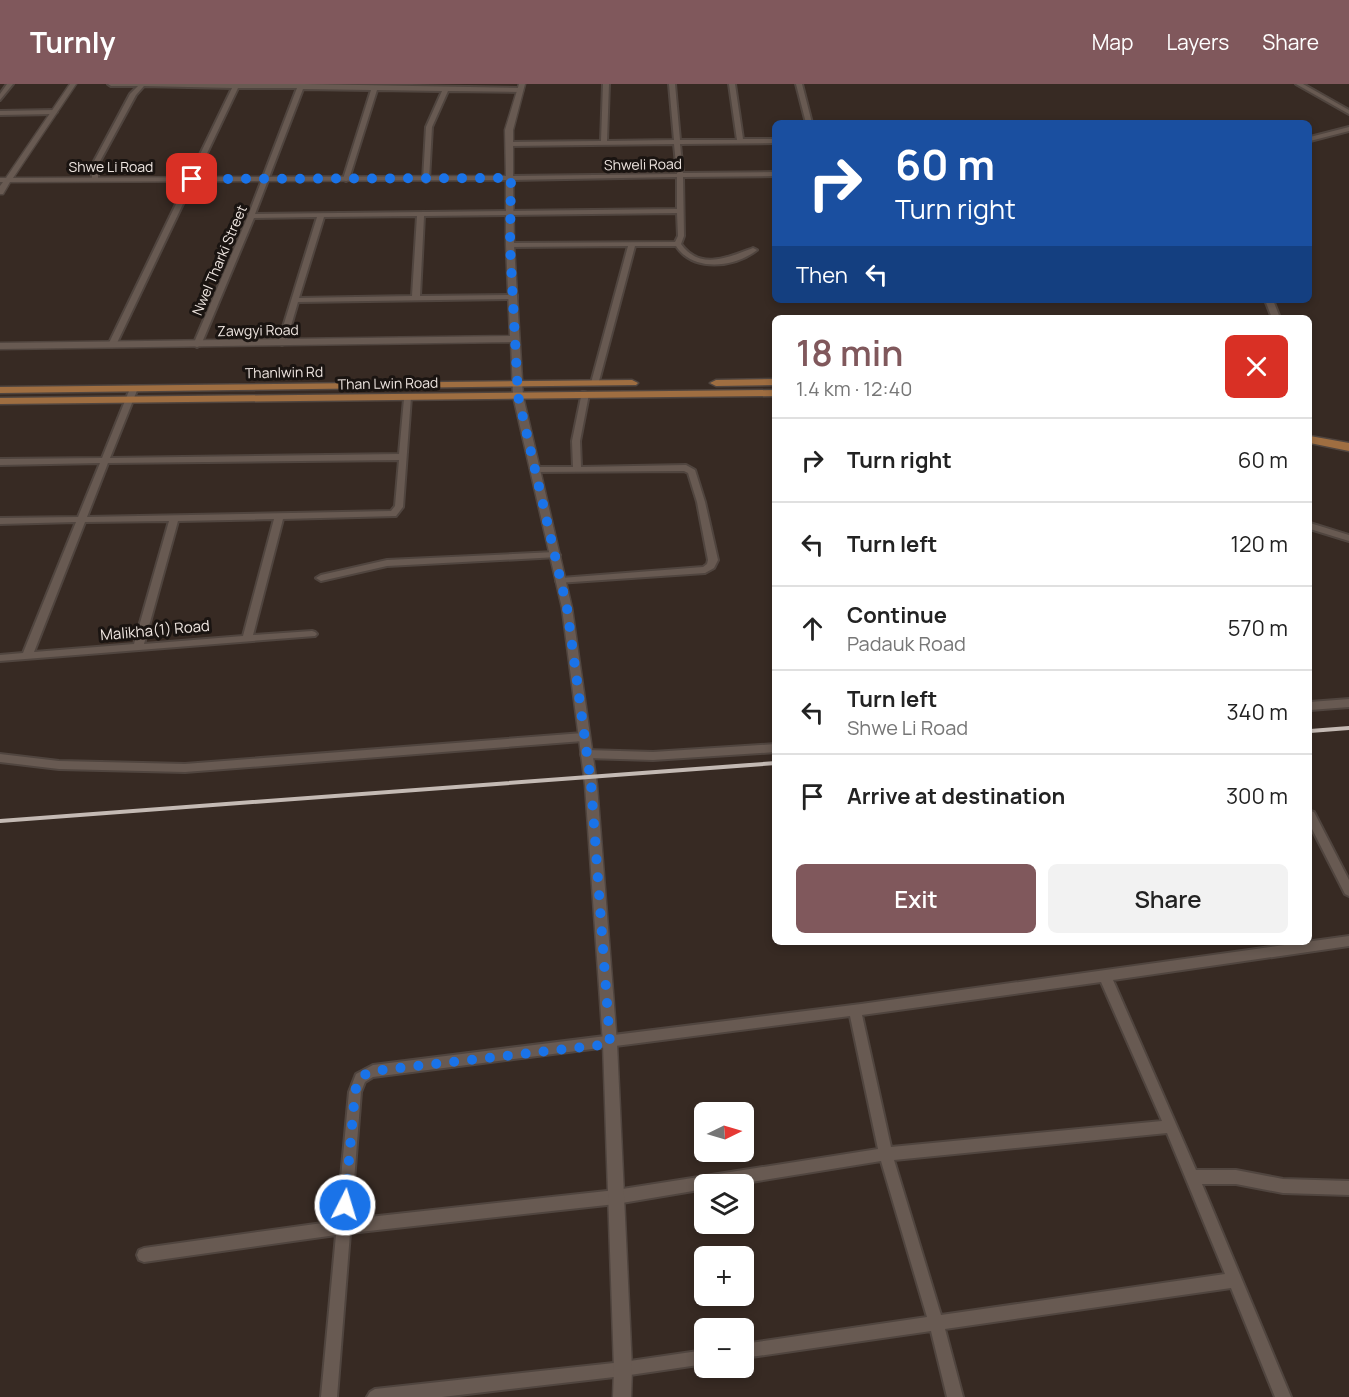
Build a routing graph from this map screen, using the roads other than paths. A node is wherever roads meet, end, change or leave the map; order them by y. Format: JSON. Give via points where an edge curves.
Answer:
{"nodes":[{"id":1,"x":10,"y":84,"type":"edge"},
{"id":2,"x":73,"y":84,"type":"edge"},
{"id":3,"x":111,"y":84,"type":"edge"},
{"id":4,"x":143,"y":84,"type":"edge"},
{"id":5,"x":606,"y":84,"type":"edge"},
{"id":6,"x":672,"y":84,"type":"edge"},
{"id":7,"x":732,"y":84,"type":"edge"},
{"id":8,"x":799,"y":84,"type":"edge"},
{"id":9,"x":1299,"y":84,"type":"edge"},
{"id":10,"x":236,"y":85,"type":"edge"},
{"id":11,"x":301,"y":85,"type":"edge"},
{"id":12,"x":375,"y":87,"type":"junction"},
{"id":13,"x":521,"y":87,"type":"edge"},
{"id":14,"x":446,"y":88,"type":"junction"},
{"id":15,"x":0,"y":98,"type":"edge"},
{"id":16,"x":54,"y":112,"type":"junction"},
{"id":17,"x":1349,"y":112,"type":"edge"},
{"id":18,"x":0,"y":113,"type":"edge"},
{"id":19,"x":808,"y":120,"type":"edge"},
{"id":20,"x":1349,"y":129,"type":"edge"},
{"id":21,"x":1312,"y":138,"type":"edge"},
{"id":22,"x":740,"y":141,"type":"junction"},
{"id":23,"x":772,"y":141,"type":"edge"},
{"id":24,"x":678,"y":142,"type":"junction"},
{"id":25,"x":604,"y":143,"type":"junction"},
{"id":26,"x":509,"y":144,"type":"junction"},
{"id":27,"x":772,"y":174,"type":"edge"},
{"id":28,"x":680,"y":176,"type":"junction"},
{"id":29,"x":511,"y":178,"type":"junction"},
{"id":30,"x":95,"y":179,"type":"junction"},
{"id":31,"x":192,"y":179,"type":"junction"},
{"id":32,"x":264,"y":179,"type":"junction"},
{"id":33,"x":346,"y":179,"type":"junction"},
{"id":34,"x":4,"y":180,"type":"edge"},
{"id":35,"x":426,"y":180,"type":"junction"},
{"id":36,"x":0,"y":192,"type":"edge"},
{"id":37,"x":680,"y":210,"type":"junction"},
{"id":38,"x":421,"y":214,"type":"junction"},
{"id":39,"x":510,"y":214,"type":"junction"},
{"id":40,"x":321,"y":215,"type":"junction"},
{"id":41,"x":251,"y":216,"type":"junction"},
{"id":42,"x":678,"y":244,"type":"junction"},
{"id":43,"x":510,"y":245,"type":"junction"},
{"id":44,"x":632,"y":245,"type":"junction"},
{"id":45,"x":753,"y":250,"type":"dead end"},
{"id":46,"x":514,"y":297,"type":"junction"},
{"id":47,"x":416,"y":298,"type":"junction"},
{"id":48,"x":295,"y":300,"type":"junction"},
{"id":49,"x":516,"y":339,"type":"junction"},
{"id":50,"x":282,"y":343,"type":"junction"},
{"id":51,"x":112,"y":345,"type":"junction"},
{"id":52,"x":196,"y":345,"type":"junction"},
{"id":53,"x":0,"y":346,"type":"edge"},
{"id":54,"x":772,"y":382,"type":"edge"},
{"id":55,"x":595,"y":383,"type":"junction"},
{"id":56,"x":640,"y":388,"type":"junction"},
{"id":57,"x":675,"y":388,"type":"junction"},
{"id":58,"x":0,"y":390,"type":"edge"},
{"id":59,"x":518,"y":390,"type":"junction"},
{"id":60,"x":772,"y":393,"type":"edge"},
{"id":61,"x":132,"y":394,"type":"junction"},
{"id":62,"x":585,"y":394,"type":"junction"},
{"id":63,"x":408,"y":399,"type":"junction"},
{"id":64,"x":0,"y":401,"type":"edge"},
{"id":65,"x":1312,"y":431,"type":"edge"},
{"id":66,"x":1349,"y":438,"type":"edge"},
{"id":67,"x":1312,"y":440,"type":"edge"},
{"id":68,"x":1349,"y":447,"type":"edge"},
{"id":69,"x":402,"y":457,"type":"junction"},
{"id":70,"x":105,"y":460,"type":"junction"},
{"id":71,"x":0,"y":462,"type":"edge"},
{"id":72,"x":577,"y":469,"type":"junction"},
{"id":73,"x":536,"y":470,"type":"junction"},
{"id":74,"x":279,"y":516,"type":"junction"},
{"id":75,"x":175,"y":517,"type":"junction"},
{"id":76,"x":81,"y":520,"type":"junction"},
{"id":77,"x":0,"y":521,"type":"edge"},
{"id":78,"x":1312,"y":527,"type":"edge"},
{"id":79,"x":1349,"y":538,"type":"edge"},
{"id":80,"x":555,"y":555,"type":"junction"},
{"id":81,"x":321,"y":578,"type":"dead end"},
{"id":82,"x":561,"y":582,"type":"junction"},
{"id":83,"x":312,"y":634,"type":"dead end"},
{"id":84,"x":248,"y":638,"type":"junction"},
{"id":85,"x":138,"y":647,"type":"junction"},
{"id":86,"x":27,"y":656,"type":"junction"},
{"id":87,"x":0,"y":658,"type":"edge"},
{"id":88,"x":1349,"y":703,"type":"edge"},
{"id":89,"x":1312,"y":706,"type":"edge"},
{"id":90,"x":584,"y":737,"type":"junction"},
{"id":91,"x":772,"y":748,"type":"edge"},
{"id":92,"x":586,"y":754,"type":"junction"},
{"id":93,"x":0,"y":758,"type":"edge"},
{"id":94,"x":1312,"y":819,"type":"edge"},
{"id":95,"x":1349,"y":891,"type":"edge"},
{"id":96,"x":1349,"y":941,"type":"edge"},
{"id":97,"x":1105,"y":976,"type":"junction"},
{"id":98,"x":855,"y":1009,"type":"junction"},
{"id":99,"x":610,"y":1044,"type":"junction"},
{"id":100,"x":1171,"y":1126,"type":"junction"},
{"id":101,"x":886,"y":1154,"type":"junction"},
{"id":102,"x":1192,"y":1177,"type":"junction"},
{"id":103,"x":1349,"y":1188,"type":"edge"},
{"id":104,"x":616,"y":1197,"type":"junction"},
{"id":105,"x":343,"y":1227,"type":"junction"},
{"id":106,"x":144,"y":1255,"type":"dead end"},
{"id":107,"x":1234,"y":1280,"type":"junction"},
{"id":108,"x":936,"y":1323,"type":"junction"},
{"id":109,"x":754,"y":1350,"type":"edge"},
{"id":110,"x":694,"y":1359,"type":"edge"},
{"id":111,"x":623,"y":1369,"type":"junction"},
{"id":112,"x":329,"y":1397,"type":"edge"},
{"id":113,"x":375,"y":1397,"type":"edge"},
{"id":114,"x":622,"y":1397,"type":"edge"},
{"id":115,"x":955,"y":1397,"type":"edge"},
{"id":116,"x":1283,"y":1397,"type":"edge"}],
"edges":[{"from":1,"to":15,"type":"street"},
{"from":2,"to":16,"type":"street"},
{"from":3,"to":4,"type":"street"},
{"from":4,"to":10,"type":"street"},
{"from":4,"to":30,"type":"street","via":[[133,94],[95,165]]},
{"from":5,"to":25,"type":"street"},
{"from":6,"to":24,"type":"street"},
{"from":7,"to":22,"type":"street"},
{"from":8,"to":19,"type":"street"},
{"from":9,"to":17,"type":"street"},
{"from":10,"to":11,"type":"street"},
{"from":10,"to":31,"type":"street"},
{"from":11,"to":12,"type":"street"},
{"from":11,"to":32,"type":"street","name":"Nwel Tharki Street"},
{"from":12,"to":14,"type":"street"},
{"from":12,"to":33,"type":"street"},
{"from":13,"to":14,"type":"street"},
{"from":13,"to":26,"type":"street"},
{"from":14,"to":35,"type":"street","via":[[429,127]]},
{"from":16,"to":18,"type":"street"},
{"from":16,"to":34,"type":"street"},
{"from":20,"to":21,"type":"street"},
{"from":22,"to":23,"type":"street"},
{"from":22,"to":24,"type":"street"},
{"from":24,"to":25,"type":"street"},
{"from":24,"to":28,"type":"street"},
{"from":25,"to":26,"type":"street"},
{"from":26,"to":29,"type":"street"},
{"from":27,"to":28,"type":"street","name":"Shweli Road"},
{"from":28,"to":29,"type":"street","name":"Shweli Road"},
{"from":28,"to":37,"type":"street"},
{"from":29,"to":35,"type":"street","name":"Shwe Li Road"},
{"from":29,"to":39,"type":"street"},
{"from":30,"to":31,"type":"street","name":"Shwe Li Road"},
{"from":30,"to":34,"type":"street","name":"Shwe Li Road"},
{"from":31,"to":32,"type":"street","name":"Shwe Li Road"},
{"from":31,"to":51,"type":"street"},
{"from":32,"to":33,"type":"street","name":"Shwe Li Road"},
{"from":32,"to":41,"type":"street","name":"Nwel Tharki Street"},
{"from":33,"to":35,"type":"street","name":"Shwe Li Road"},
{"from":34,"to":36,"type":"street"},
{"from":37,"to":39,"type":"street"},
{"from":37,"to":42,"type":"street"},
{"from":38,"to":39,"type":"street"},
{"from":38,"to":40,"type":"street"},
{"from":38,"to":47,"type":"street"},
{"from":39,"to":43,"type":"street"},
{"from":40,"to":41,"type":"street"},
{"from":40,"to":48,"type":"street"},
{"from":41,"to":52,"type":"street","name":"Nwel Tharki Street"},
{"from":42,"to":44,"type":"street"},
{"from":42,"to":45,"type":"street","via":[[690,257],[715,262],[734,260]]},
{"from":43,"to":44,"type":"street"},
{"from":43,"to":46,"type":"street"},
{"from":44,"to":55,"type":"street"},
{"from":46,"to":47,"type":"street"},
{"from":46,"to":49,"type":"street"},
{"from":47,"to":48,"type":"street"},
{"from":48,"to":50,"type":"street"},
{"from":49,"to":50,"type":"street","name":"Zawgyi Road"},
{"from":49,"to":59,"type":"street"},
{"from":50,"to":52,"type":"street","name":"Zawgyi Road"},
{"from":51,"to":52,"type":"street","name":"Zawgyi Road"},
{"from":51,"to":53,"type":"street","name":"Zawgyi Road"},
{"from":54,"to":57,"type":"main road","name":"Than Lwin Road"},
{"from":55,"to":56,"type":"main road","name":"Thanlwin Rd"},
{"from":55,"to":59,"type":"main road","name":"Thanlwin Rd"},
{"from":56,"to":57,"type":"main road","name":"Than Lwin Road"},
{"from":56,"to":62,"type":"main road","name":"Than Lwin Road"},
{"from":57,"to":60,"type":"main road","name":"Than Lwin Road"},
{"from":58,"to":61,"type":"main road","name":"Thanlwin Rd"},
{"from":59,"to":61,"type":"main road","name":"Thanlwin Rd"},
{"from":59,"to":62,"type":"main road","name":"Than Lwin Road"},
{"from":59,"to":63,"type":"main road","name":"Than Lwin Road"},
{"from":59,"to":73,"type":"street"},
{"from":61,"to":63,"type":"main road","name":"Than Lwin Road"},
{"from":61,"to":64,"type":"main road","name":"Than Lwin Road"},
{"from":61,"to":70,"type":"street"},
{"from":62,"to":72,"type":"street","via":[[576,441]]},
{"from":63,"to":69,"type":"street"},
{"from":65,"to":66,"type":"main road"},
{"from":67,"to":68,"type":"main road"},
{"from":69,"to":70,"type":"street"},
{"from":69,"to":74,"type":"street","via":[[399,507],[393,514]]},
{"from":70,"to":71,"type":"street"},
{"from":70,"to":76,"type":"street"},
{"from":72,"to":73,"type":"street"},
{"from":72,"to":82,"type":"street","via":[[675,467],[692,472],[712,560],[711,566],[698,572]]},
{"from":73,"to":80,"type":"street"},
{"from":74,"to":75,"type":"street"},
{"from":74,"to":84,"type":"street"},
{"from":75,"to":76,"type":"street"},
{"from":75,"to":85,"type":"street"},
{"from":76,"to":77,"type":"street"},
{"from":76,"to":86,"type":"street"},
{"from":78,"to":79,"type":"street"},
{"from":80,"to":81,"type":"street","via":[[387,563]]},
{"from":80,"to":82,"type":"street"},
{"from":82,"to":90,"type":"street"},
{"from":83,"to":84,"type":"street","name":"Malikha(1) Road"},
{"from":84,"to":85,"type":"street","name":"Malikha(1) Road"},
{"from":85,"to":86,"type":"street","name":"Malikha(1) Road"},
{"from":86,"to":87,"type":"street","name":"Malikha(1) Road"},
{"from":88,"to":89,"type":"street"},
{"from":90,"to":92,"type":"street"},
{"from":90,"to":93,"type":"street","via":[[185,768],[59,765]]},
{"from":91,"to":92,"type":"street","via":[[653,756]]},
{"from":92,"to":99,"type":"street"},
{"from":94,"to":95,"type":"street"},
{"from":96,"to":97,"type":"street"},
{"from":97,"to":98,"type":"street"},
{"from":97,"to":100,"type":"street"},
{"from":98,"to":99,"type":"street"},
{"from":98,"to":101,"type":"street"},
{"from":99,"to":104,"type":"street"},
{"from":99,"to":105,"type":"street","via":[[363,1074],[355,1092]]},
{"from":100,"to":101,"type":"street"},
{"from":100,"to":102,"type":"street"},
{"from":101,"to":104,"type":"street"},
{"from":101,"to":108,"type":"street"},
{"from":102,"to":103,"type":"street","via":[[1236,1177],[1283,1186]]},
{"from":102,"to":107,"type":"street"},
{"from":104,"to":105,"type":"street"},
{"from":104,"to":111,"type":"street"},
{"from":105,"to":106,"type":"street"},
{"from":105,"to":112,"type":"street"},
{"from":107,"to":108,"type":"street"},
{"from":107,"to":116,"type":"street"},
{"from":108,"to":109,"type":"street"},
{"from":108,"to":115,"type":"street"},
{"from":110,"to":111,"type":"street"},
{"from":111,"to":113,"type":"street"},
{"from":111,"to":114,"type":"street"}]}
